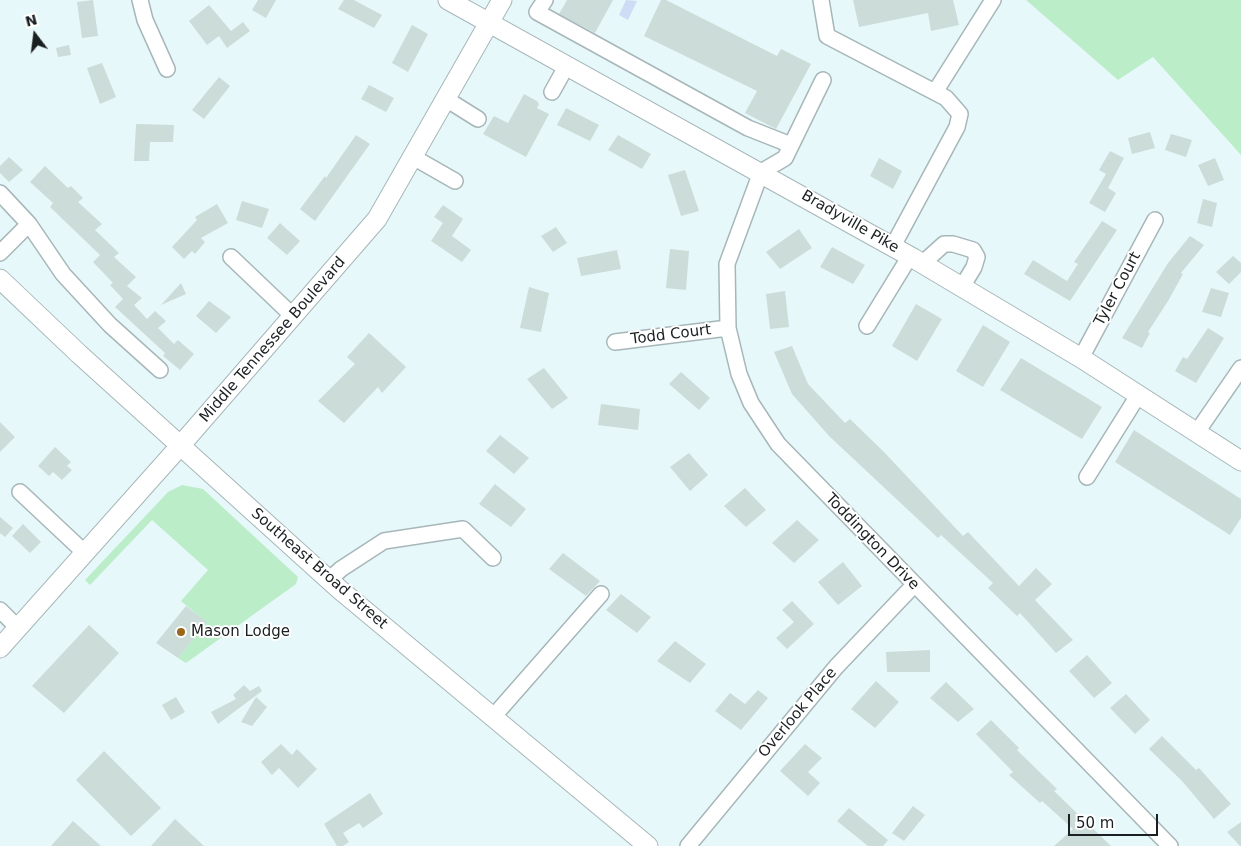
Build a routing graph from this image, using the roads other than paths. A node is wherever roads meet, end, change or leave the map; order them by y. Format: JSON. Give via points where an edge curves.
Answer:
{"nodes":[{"id":1,"x":140,"y":0,"type":"edge"},
{"id":2,"x":448,"y":0,"type":"edge"},
{"id":3,"x":502,"y":0,"type":"edge"},
{"id":4,"x":545,"y":0,"type":"edge"},
{"id":5,"x":820,"y":0,"type":"edge"},
{"id":6,"x":993,"y":0,"type":"edge"},
{"id":7,"x":489,"y":23,"type":"junction"},
{"id":8,"x":567,"y":65,"type":"junction"},
{"id":9,"x":167,"y":69,"type":"dead end"},
{"id":10,"x":823,"y":80,"type":"dead end"},
{"id":11,"x":552,"y":92,"type":"dead end"},
{"id":12,"x":935,"y":92,"type":"junction"},
{"id":13,"x":446,"y":99,"type":"junction"},
{"id":14,"x":478,"y":119,"type":"dead end"},
{"id":15,"x":791,"y":145,"type":"junction"},
{"id":16,"x":413,"y":157,"type":"junction"},
{"id":17,"x":761,"y":172,"type":"junction"},
{"id":18,"x":455,"y":181,"type":"dead end"},
{"id":19,"x":0,"y":193,"type":"edge"},
{"id":20,"x":1155,"y":220,"type":"dead end"},
{"id":21,"x":29,"y":224,"type":"junction"},
{"id":22,"x":893,"y":246,"type":"junction"},
{"id":23,"x":0,"y":253,"type":"edge"},
{"id":24,"x":231,"y":257,"type":"dead end"},
{"id":25,"x":916,"y":260,"type":"junction"},
{"id":26,"x":0,"y":279,"type":"edge"},
{"id":27,"x":962,"y":287,"type":"junction"},
{"id":28,"x":294,"y":317,"type":"junction"},
{"id":29,"x":867,"y":326,"type":"dead end"},
{"id":30,"x":728,"y":328,"type":"junction"},
{"id":31,"x":615,"y":342,"type":"dead end"},
{"id":32,"x":1081,"y":358,"type":"junction"},
{"id":33,"x":1241,"y":368,"type":"edge"},
{"id":34,"x":160,"y":370,"type":"dead end"},
{"id":35,"x":1138,"y":394,"type":"junction"},
{"id":36,"x":1197,"y":432,"type":"junction"},
{"id":37,"x":180,"y":446,"type":"junction"},
{"id":38,"x":1241,"y":461,"type":"edge"},
{"id":39,"x":1087,"y":477,"type":"dead end"},
{"id":40,"x":20,"y":492,"type":"dead end"},
{"id":41,"x":85,"y":553,"type":"junction"},
{"id":42,"x":493,"y":558,"type":"dead end"},
{"id":43,"x":329,"y":580,"type":"junction"},
{"id":44,"x":914,"y":585,"type":"junction"},
{"id":45,"x":600,"y":594,"type":"dead end"},
{"id":46,"x":0,"y":610,"type":"edge"},
{"id":47,"x":18,"y":628,"type":"junction"},
{"id":48,"x":0,"y":648,"type":"edge"},
{"id":49,"x":493,"y":717,"type":"junction"},
{"id":50,"x":648,"y":846,"type":"edge"},
{"id":51,"x":688,"y":846,"type":"edge"},
{"id":52,"x":1170,"y":846,"type":"edge"}],
"edges":[{"from":1,"to":9,"type":"street","via":[[145,20]]},
{"from":2,"to":7,"type":"main road","name":"Bradyville Pike"},
{"from":3,"to":7,"type":"main road","name":"Middle Tennessee Boulevard"},
{"from":4,"to":15,"type":"street","via":[[537,12],[748,128]]},
{"from":5,"to":12,"type":"street","via":[[827,36]]},
{"from":6,"to":12,"type":"street"},
{"from":7,"to":8,"type":"main road","name":"Bradyville Pike"},
{"from":7,"to":13,"type":"main road","name":"Middle Tennessee Boulevard"},
{"from":8,"to":11,"type":"street"},
{"from":8,"to":17,"type":"main road","name":"Bradyville Pike"},
{"from":10,"to":15,"type":"street"},
{"from":12,"to":22,"type":"street","via":[[946,98],[960,114],[957,127]]},
{"from":13,"to":14,"type":"street"},
{"from":13,"to":16,"type":"main road","name":"Middle Tennessee Boulevard"},
{"from":15,"to":17,"type":"street","via":[[784,158]]},
{"from":16,"to":18,"type":"street"},
{"from":16,"to":28,"type":"main road","name":"Middle Tennessee Boulevard","via":[[378,219]]},
{"from":17,"to":22,"type":"main road","name":"Bradyville Pike"},
{"from":17,"to":30,"type":"street","name":"Toddington Drive","via":[[727,264]]},
{"from":19,"to":21,"type":"street"},
{"from":20,"to":32,"type":"street","name":"Tyler Court"},
{"from":21,"to":23,"type":"street"},
{"from":21,"to":34,"type":"street","via":[[63,274],[110,325]]},
{"from":22,"to":25,"type":"main road","name":"Bradyville Pike"},
{"from":24,"to":28,"type":"street"},
{"from":25,"to":27,"type":"main road","name":"Bradyville Pike"},
{"from":25,"to":27,"type":"street","via":[[944,244],[974,250],[977,257],[974,267]]},
{"from":25,"to":29,"type":"street"},
{"from":26,"to":37,"type":"main road","name":"Southeast Broad Street"},
{"from":27,"to":32,"type":"main road","name":"Bradyville Pike"},
{"from":28,"to":37,"type":"main road","name":"Middle Tennessee Boulevard"},
{"from":30,"to":31,"type":"street","name":"Todd Court"},
{"from":30,"to":44,"type":"street","name":"Toddington Drive","via":[[738,374],[751,403],[778,444]]},
{"from":32,"to":35,"type":"main road","name":"Bradyville Pike"},
{"from":33,"to":36,"type":"street"},
{"from":35,"to":36,"type":"main road","name":"Bradyville Pike"},
{"from":35,"to":39,"type":"street"},
{"from":36,"to":38,"type":"main road","name":"Bradyville Pike"},
{"from":37,"to":41,"type":"main road","name":"Middle Tennessee Boulevard"},
{"from":37,"to":43,"type":"main road","name":"Southeast Broad Street"},
{"from":40,"to":41,"type":"street"},
{"from":41,"to":47,"type":"main road","name":"Middle Tennessee Boulevard"},
{"from":42,"to":43,"type":"street","via":[[463,529],[384,541]]},
{"from":43,"to":49,"type":"main road","name":"Southeast Broad Street"},
{"from":44,"to":51,"type":"street","name":"Overlook Place","via":[[836,667]]},
{"from":44,"to":52,"type":"street","name":"Toddington Drive"},
{"from":45,"to":49,"type":"street"},
{"from":46,"to":47,"type":"street"},
{"from":47,"to":48,"type":"main road","name":"Middle Tennessee Boulevard"},
{"from":49,"to":50,"type":"main road","name":"Southeast Broad Street"}]}
